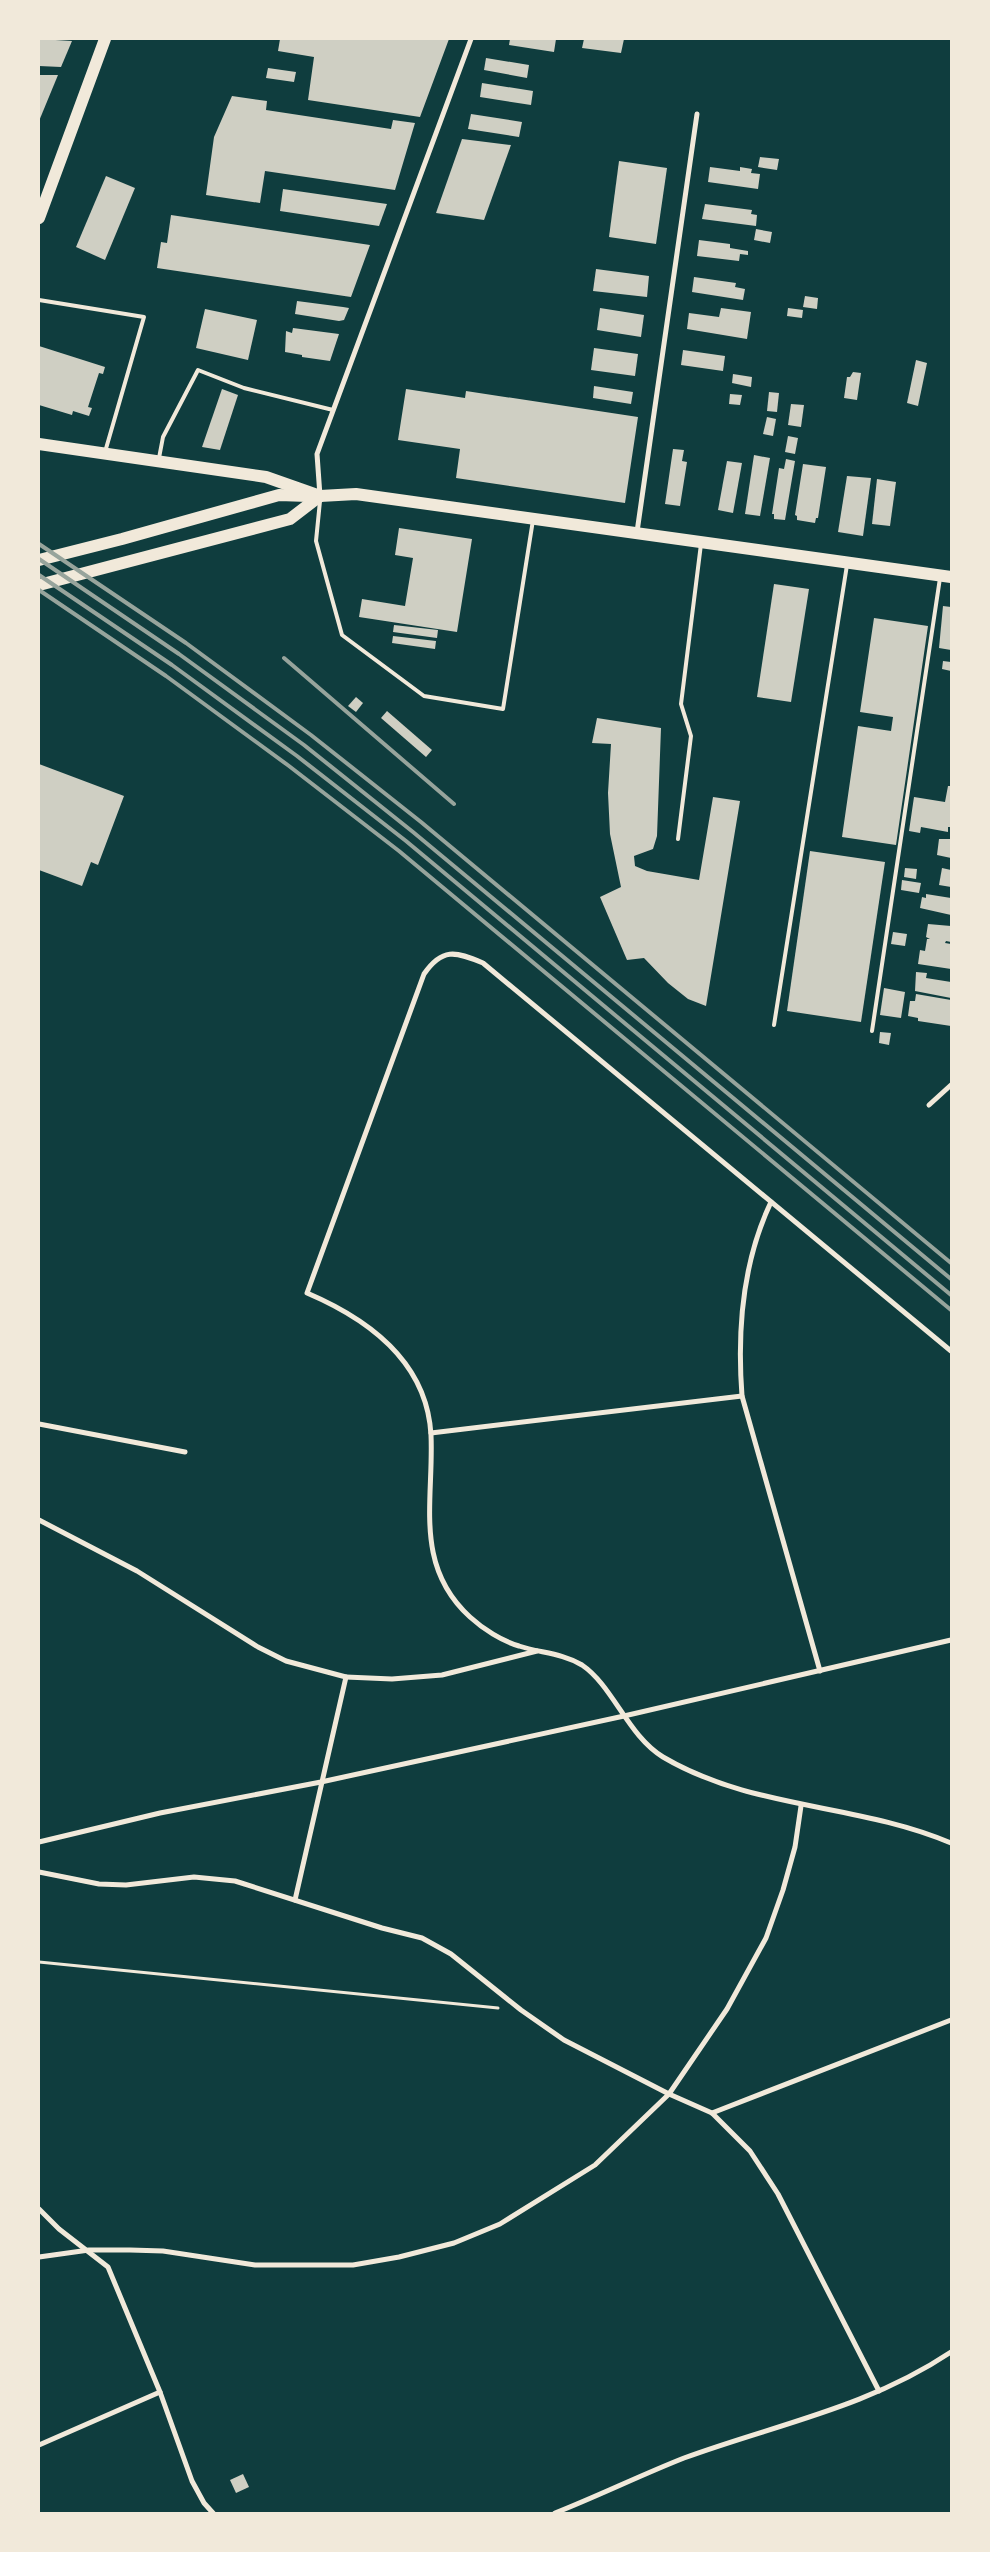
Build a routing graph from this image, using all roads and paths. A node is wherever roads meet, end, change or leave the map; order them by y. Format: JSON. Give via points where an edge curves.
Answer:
{"nodes":[{"id":1,"x":105,"y":39,"type":"edge"},
{"id":2,"x":470,"y":39,"type":"edge"},
{"id":3,"x":697,"y":114,"type":"dead end"},
{"id":4,"x":39,"y":218,"type":"edge"},
{"id":5,"x":39,"y":300,"type":"edge"},
{"id":6,"x":333,"y":410,"type":"junction"},
{"id":7,"x":39,"y":444,"type":"edge"},
{"id":8,"x":105,"y":454,"type":"junction"},
{"id":9,"x":158,"y":462,"type":"junction"},
{"id":10,"x":320,"y":496,"type":"junction"},
{"id":11,"x":533,"y":518,"type":"junction"},
{"id":12,"x":637,"y":533,"type":"junction"},
{"id":13,"x":701,"y":542,"type":"junction"},
{"id":14,"x":39,"y":560,"type":"edge"},
{"id":15,"x":848,"y":563,"type":"junction"},
{"id":16,"x":946,"y":576,"type":"edge"},
{"id":17,"x":39,"y":585,"type":"edge"},
{"id":18,"x":678,"y":838,"type":"dead end"},
{"id":19,"x":774,"y":1025,"type":"dead end"},
{"id":20,"x":872,"y":1031,"type":"dead end"},
{"id":21,"x":951,"y":1085,"type":"edge"},
{"id":22,"x":929,"y":1105,"type":"dead end"},
{"id":23,"x":771,"y":1202,"type":"junction"},
{"id":24,"x":951,"y":1351,"type":"edge"},
{"id":25,"x":742,"y":1396,"type":"junction"},
{"id":26,"x":39,"y":1424,"type":"edge"},
{"id":27,"x":431,"y":1433,"type":"junction"},
{"id":28,"x":185,"y":1452,"type":"dead end"},
{"id":29,"x":39,"y":1520,"type":"edge"},
{"id":30,"x":951,"y":1640,"type":"edge"},
{"id":31,"x":540,"y":1650,"type":"junction"},
{"id":32,"x":820,"y":1672,"type":"junction"},
{"id":33,"x":346,"y":1677,"type":"junction"},
{"id":34,"x":624,"y":1716,"type":"junction"},
{"id":35,"x":321,"y":1782,"type":"junction"},
{"id":36,"x":801,"y":1806,"type":"junction"},
{"id":37,"x":39,"y":1842,"type":"edge"},
{"id":38,"x":951,"y":1844,"type":"edge"},
{"id":39,"x":39,"y":1872,"type":"edge"},
{"id":40,"x":295,"y":1900,"type":"junction"},
{"id":41,"x":39,"y":1962,"type":"edge"},
{"id":42,"x":521,"y":2010,"type":"junction"},
{"id":43,"x":951,"y":2020,"type":"edge"},
{"id":44,"x":669,"y":2094,"type":"junction"},
{"id":45,"x":712,"y":2113,"type":"junction"},
{"id":46,"x":39,"y":2209,"type":"edge"},
{"id":47,"x":89,"y":2250,"type":"junction"},
{"id":48,"x":39,"y":2256,"type":"edge"},
{"id":49,"x":951,"y":2352,"type":"edge"},
{"id":50,"x":880,"y":2391,"type":"junction"},
{"id":51,"x":160,"y":2392,"type":"junction"},
{"id":52,"x":39,"y":2445,"type":"edge"},
{"id":53,"x":213,"y":2513,"type":"edge"},
{"id":54,"x":555,"y":2513,"type":"edge"}],
"edges":[{"from":1,"to":4,"type":"main road"},
{"from":2,"to":6,"type":"street"},
{"from":3,"to":12,"type":"street"},
{"from":5,"to":8,"type":"lane","via":[[144,317]]},
{"from":6,"to":9,"type":"lane","via":[[244,388],[198,370],[163,437]]},
{"from":6,"to":10,"type":"street","via":[[317,454]]},
{"from":7,"to":8,"type":"main road"},
{"from":8,"to":9,"type":"main road"},
{"from":9,"to":10,"type":"main road","via":[[266,477]]},
{"from":10,"to":11,"type":"main road","via":[[356,494]]},
{"from":10,"to":11,"type":"lane","via":[[316,541],[342,635],[424,696],[503,709]]},
{"from":10,"to":14,"type":"main road","via":[[279,495]]},
{"from":10,"to":17,"type":"main road","via":[[290,519]]},
{"from":11,"to":12,"type":"main road"},
{"from":12,"to":13,"type":"main road"},
{"from":13,"to":15,"type":"main road"},
{"from":13,"to":18,"type":"lane","via":[[681,704],[691,736]]},
{"from":15,"to":16,"type":"main road"},
{"from":15,"to":19,"type":"lane"},
{"from":16,"to":20,"type":"lane"},
{"from":21,"to":22,"type":"street"},
{"from":23,"to":24,"type":"street"},
{"from":23,"to":25,"type":"street","via":[[758,1231],[744,1294],[740,1360]]},
{"from":23,"to":27,"type":"street","via":[[483,963],[454,953],[444,954],[433,961],[424,974],[307,1293],[357,1318],[394,1349],[410,1371],[422,1398]]},
{"from":25,"to":27,"type":"street"},
{"from":25,"to":32,"type":"street"},
{"from":26,"to":28,"type":"street"},
{"from":27,"to":31,"type":"street","via":[[429,1532],[443,1579],[454,1599],[487,1630],[519,1646]]},
{"from":29,"to":33,"type":"street","via":[[136,1571],[258,1647],[286,1661]]},
{"from":30,"to":32,"type":"street"},
{"from":31,"to":33,"type":"street","via":[[442,1674]]},
{"from":31,"to":34,"type":"street","via":[[570,1658],[585,1668]]},
{"from":32,"to":34,"type":"street"},
{"from":33,"to":35,"type":"street"},
{"from":34,"to":35,"type":"street"},
{"from":34,"to":36,"type":"street","via":[[660,1755],[697,1775]]},
{"from":35,"to":37,"type":"street","via":[[160,1813]]},
{"from":35,"to":40,"type":"street"},
{"from":36,"to":38,"type":"street","via":[[884,1821]]},
{"from":36,"to":44,"type":"street","via":[[795,1847],[766,1938],[727,2010]]},
{"from":39,"to":40,"type":"street","via":[[99,1884],[126,1885],[194,1877],[235,1881]]},
{"from":40,"to":42,"type":"street","via":[[422,1938],[451,1954]]},
{"from":41,"to":42,"type":"path"},
{"from":42,"to":44,"type":"street","via":[[564,2040]]},
{"from":43,"to":45,"type":"street"},
{"from":44,"to":45,"type":"street"},
{"from":44,"to":47,"type":"street","via":[[595,2165],[500,2224],[454,2243],[353,2265],[306,2267],[255,2266],[163,2251]]},
{"from":45,"to":50,"type":"street","via":[[750,2151],[778,2194]]},
{"from":46,"to":47,"type":"street","via":[[59,2229]]},
{"from":47,"to":48,"type":"street"},
{"from":47,"to":51,"type":"street","via":[[108,2267]]},
{"from":49,"to":50,"type":"street"},
{"from":50,"to":54,"type":"street","via":[[823,2414],[683,2459]]},
{"from":51,"to":52,"type":"street"},
{"from":51,"to":53,"type":"street","via":[[192,2481]]}]}
